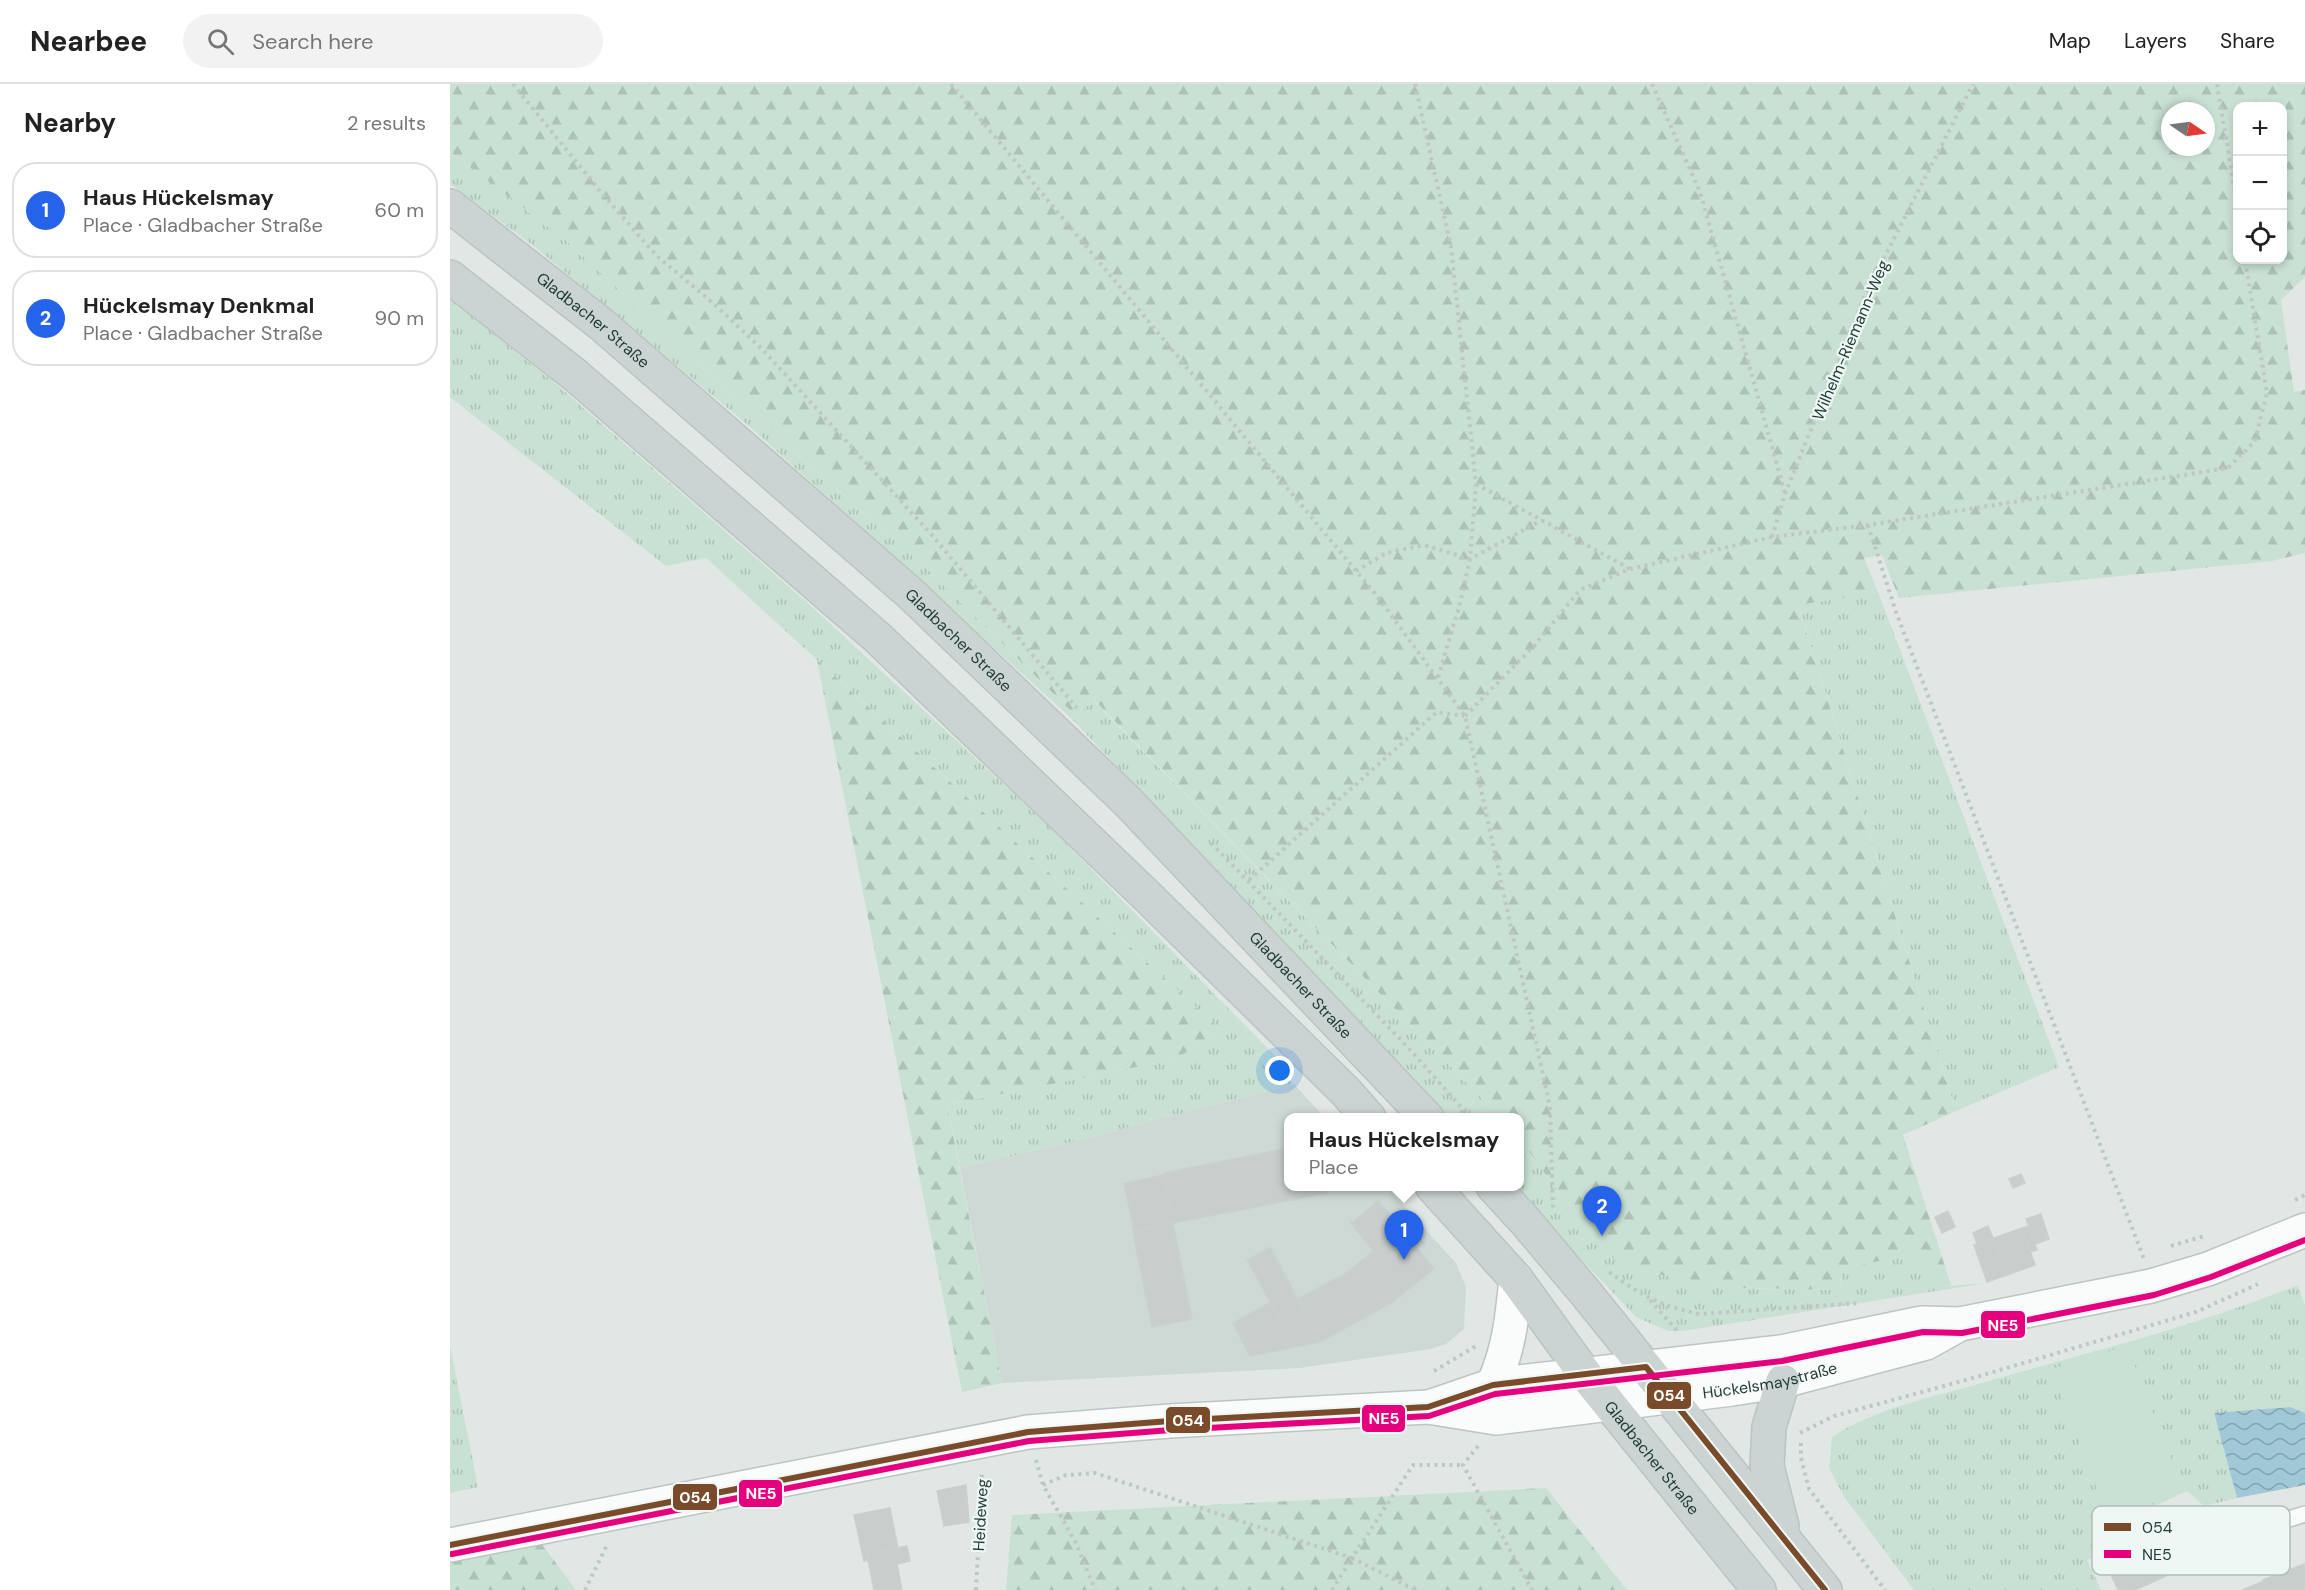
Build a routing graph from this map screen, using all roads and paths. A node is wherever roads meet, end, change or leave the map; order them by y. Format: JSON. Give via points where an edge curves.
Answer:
{"nodes":[{"id":1,"x":513,"y":84,"type":"edge"},
{"id":2,"x":951,"y":84,"type":"edge"},
{"id":3,"x":1415,"y":84,"type":"edge"},
{"id":4,"x":1652,"y":84,"type":"edge"},
{"id":5,"x":1973,"y":84,"type":"edge"},
{"id":6,"x":2217,"y":84,"type":"edge"},
{"id":7,"x":450,"y":206,"type":"edge"},
{"id":8,"x":2238,"y":210,"type":"edge"},
{"id":9,"x":2246,"y":264,"type":"edge"},
{"id":10,"x":450,"y":276,"type":"edge"},
{"id":11,"x":1476,"y":484,"type":"junction"},
{"id":12,"x":1785,"y":494,"type":"junction"},
{"id":13,"x":1542,"y":520,"type":"junction"},
{"id":14,"x":1868,"y":525,"type":"junction"},
{"id":15,"x":1773,"y":537,"type":"junction"},
{"id":16,"x":1470,"y":559,"type":"junction"},
{"id":17,"x":1630,"y":570,"type":"junction"},
{"id":18,"x":1356,"y":571,"type":"junction"},
{"id":19,"x":1438,"y":678,"type":"junction"},
{"id":20,"x":1078,"y":710,"type":"dead end"},
{"id":21,"x":1465,"y":716,"type":"junction"},
{"id":22,"x":1208,"y":840,"type":"dead end"},
{"id":23,"x":1249,"y":880,"type":"junction"},
{"id":24,"x":1365,"y":1113,"type":"edge"},
{"id":25,"x":1422,"y":1113,"type":"edge"},
{"id":26,"x":1467,"y":1113,"type":"edge"},
{"id":27,"x":1437,"y":1191,"type":"edge"},
{"id":28,"x":1498,"y":1191,"type":"edge"},
{"id":29,"x":2305,"y":1195,"type":"edge"},
{"id":30,"x":1553,"y":1209,"type":"dead end"},
{"id":31,"x":2299,"y":1230,"type":"edge"},
{"id":32,"x":2206,"y":1235,"type":"dead end"},
{"id":33,"x":2164,"y":1248,"type":"dead end"},
{"id":34,"x":2153,"y":1251,"type":"dead end"},
{"id":35,"x":2142,"y":1255,"type":"junction"},
{"id":36,"x":2131,"y":1258,"type":"dead end"},
{"id":37,"x":1610,"y":1272,"type":"dead end"},
{"id":38,"x":1516,"y":1279,"type":"junction"},
{"id":39,"x":2263,"y":1281,"type":"dead end"},
{"id":40,"x":2151,"y":1286,"type":"junction"},
{"id":41,"x":1862,"y":1303,"type":"dead end"},
{"id":42,"x":1960,"y":1324,"type":"junction"},
{"id":43,"x":1646,"y":1367,"type":"junction"},
{"id":44,"x":1585,"y":1374,"type":"junction"},
{"id":45,"x":1783,"y":1381,"type":"junction"},
{"id":46,"x":1493,"y":1385,"type":"junction"},
{"id":47,"x":1669,"y":1396,"type":"junction"},
{"id":48,"x":1610,"y":1404,"type":"junction"},
{"id":49,"x":1428,"y":1407,"type":"junction"},
{"id":50,"x":1028,"y":1432,"type":"junction"},
{"id":51,"x":1800,"y":1433,"type":"dead end"},
{"id":52,"x":984,"y":1439,"type":"junction"},
{"id":53,"x":1482,"y":1440,"type":"dead end"},
{"id":54,"x":1463,"y":1465,"type":"junction"},
{"id":55,"x":1043,"y":1485,"type":"junction"},
{"id":56,"x":623,"y":1511,"type":"junction"},
{"id":57,"x":2305,"y":1514,"type":"edge"},
{"id":58,"x":2290,"y":1519,"type":"edge"},
{"id":59,"x":1842,"y":1534,"type":"dead end"},
{"id":60,"x":1784,"y":1537,"type":"junction"},
{"id":61,"x":450,"y":1545,"type":"edge"},
{"id":62,"x":1352,"y":1558,"type":"junction"},
{"id":63,"x":585,"y":1590,"type":"edge"},
{"id":64,"x":976,"y":1590,"type":"edge"},
{"id":65,"x":1095,"y":1590,"type":"edge"},
{"id":66,"x":1332,"y":1590,"type":"edge"},
{"id":67,"x":1415,"y":1590,"type":"edge"},
{"id":68,"x":1532,"y":1590,"type":"edge"},
{"id":69,"x":1759,"y":1590,"type":"edge"},
{"id":70,"x":1825,"y":1590,"type":"edge"},
{"id":71,"x":1885,"y":1590,"type":"edge"}],
"edges":[{"from":1,"to":20,"type":"path","via":[[657,256],[763,351],[931,534]]},
{"from":2,"to":18,"type":"path"},
{"from":3,"to":11,"type":"path","via":[[1451,247]]},
{"from":4,"to":12,"type":"path","via":[[1700,192]]},
{"from":5,"to":12,"type":"path","name":"Wilhelm-Riemann-Weg","via":[[1866,295]]},
{"from":6,"to":8,"type":"path"},
{"from":7,"to":25,"type":"main road","name":"Gladbacher Straße","via":[[601,324],[911,594],[1128,802]]},
{"from":9,"to":14,"type":"path","via":[[2267,393],[2255,441],[2228,468]]},
{"from":10,"to":24,"type":"main road","via":[[575,375],[878,638],[1148,897]]},
{"from":11,"to":13,"type":"path"},
{"from":11,"to":16,"type":"path"},
{"from":12,"to":15,"type":"path","name":"Wilhelm-Riemann-Weg"},
{"from":13,"to":16,"type":"path"},
{"from":13,"to":17,"type":"path"},
{"from":14,"to":15,"type":"path"},
{"from":14,"to":35,"type":"path","via":[[1896,612]]},
{"from":15,"to":17,"type":"path"},
{"from":16,"to":18,"type":"path","via":[[1424,545],[1386,553]]},
{"from":16,"to":19,"type":"path"},
{"from":17,"to":21,"type":"path","via":[[1580,590],[1534,646]]},
{"from":18,"to":19,"type":"path"},
{"from":19,"to":21,"type":"path"},
{"from":21,"to":23,"type":"path","via":[[1437,712]]},
{"from":21,"to":30,"type":"path","via":[[1550,1107]]},
{"from":22,"to":23,"type":"path"},
{"from":23,"to":26,"type":"path"},
{"from":27,"to":38,"type":"main road","name":"Gladbacher Straße"},
{"from":28,"to":43,"type":"main road"},
{"from":29,"to":31,"type":"path"},
{"from":31,"to":40,"type":"main road","name":"Hückelsmaystraße","via":[[2208,1269]]},
{"from":32,"to":33,"type":"path"},
{"from":34,"to":35,"type":"path"},
{"from":35,"to":36,"type":"path"},
{"from":35,"to":40,"type":"path"},
{"from":37,"to":41,"type":"path","via":[[1649,1299],[1700,1314]]},
{"from":38,"to":44,"type":"main road","name":"Gladbacher Straße"},
{"from":38,"to":46,"type":"main road","via":[[1504,1360]]},
{"from":39,"to":51,"type":"path","via":[[2196,1312],[1834,1416]]},
{"from":40,"to":42,"type":"main road","name":"Hückelsmaystraße"},
{"from":42,"to":43,"type":"main road","name":"Hückelsmaystraße","via":[[1922,1323],[1781,1352]]},
{"from":42,"to":45,"type":"main road","name":"Hückelsmaystraße","via":[[1926,1343]]},
{"from":43,"to":44,"type":"main road","name":"Hückelsmaystraße"},
{"from":43,"to":47,"type":"main road"},
{"from":44,"to":46,"type":"main road","name":"Hückelsmaystraße"},
{"from":44,"to":48,"type":"main road","name":"Gladbacher Straße"},
{"from":45,"to":47,"type":"main road","name":"Hückelsmaystraße"},
{"from":45,"to":60,"type":"main road","via":[[1769,1427],[1767,1466]]},
{"from":46,"to":49,"type":"main road","name":"Hückelsmaystraße"},
{"from":47,"to":48,"type":"main road","name":"Hückelsmaystraße"},
{"from":47,"to":60,"type":"main road"},
{"from":48,"to":49,"type":"main road","name":"Hückelsmaystraße","via":[[1496,1418]]},
{"from":48,"to":69,"type":"main road","name":"Gladbacher Straße"},
{"from":49,"to":50,"type":"main road","name":"Hückelsmaystraße"},
{"from":50,"to":52,"type":"main road","name":"Hückelsmaystraße"},
{"from":50,"to":55,"type":"path"},
{"from":52,"to":56,"type":"main road","name":"Hückelsmaystraße"},
{"from":52,"to":64,"type":"path","name":"Heideweg"},
{"from":53,"to":54,"type":"path"},
{"from":54,"to":62,"type":"path","via":[[1413,1465]]},
{"from":54,"to":68,"type":"path"},
{"from":55,"to":62,"type":"path","via":[[1066,1475],[1095,1473]]},
{"from":55,"to":65,"type":"path","via":[[1076,1543]]},
{"from":56,"to":61,"type":"main road","name":"Hückelsmaystraße"},
{"from":56,"to":63,"type":"path"},
{"from":57,"to":58,"type":"lane"},
{"from":59,"to":71,"type":"path"},
{"from":60,"to":70,"type":"main road"},
{"from":62,"to":66,"type":"path"},
{"from":62,"to":67,"type":"path"}]}
